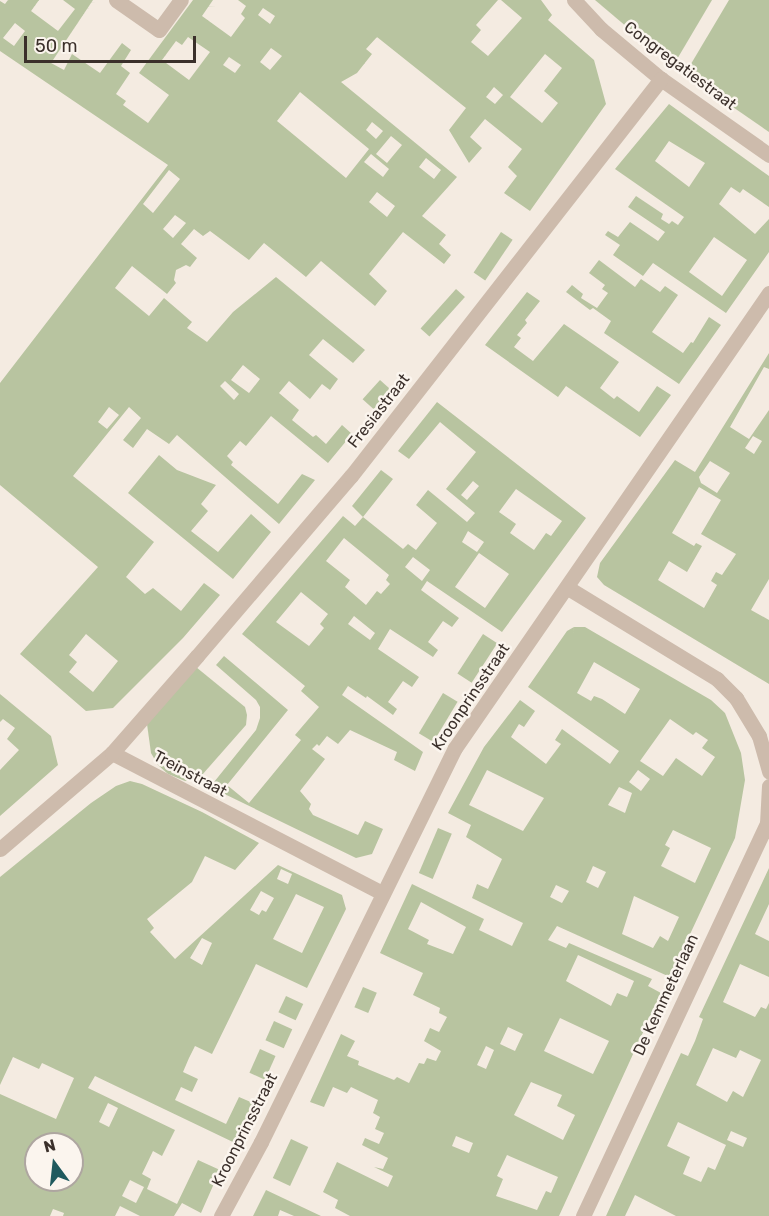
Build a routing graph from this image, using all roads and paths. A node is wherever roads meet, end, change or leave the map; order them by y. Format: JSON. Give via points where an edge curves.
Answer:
{"nodes":[{"id":1,"x":116,"y":0,"type":"edge"},
{"id":2,"x":181,"y":0,"type":"edge"},
{"id":3,"x":574,"y":0,"type":"edge"},
{"id":4,"x":661,"y":79,"type":"junction"},
{"id":5,"x":769,"y":155,"type":"edge"},
{"id":6,"x":769,"y":293,"type":"edge"},
{"id":7,"x":568,"y":588,"type":"junction"},
{"id":8,"x":111,"y":753,"type":"junction"},
{"id":9,"x":769,"y":772,"type":"edge"},
{"id":10,"x":769,"y":786,"type":"edge"},
{"id":11,"x":0,"y":849,"type":"edge"},
{"id":12,"x":382,"y":893,"type":"junction"},
{"id":13,"x":221,"y":1216,"type":"edge"},
{"id":14,"x":583,"y":1216,"type":"edge"}],
"edges":[{"from":1,"to":2,"type":"street","via":[[159,30]]},
{"from":3,"to":4,"type":"street","name":"Congregatiestraat"},
{"from":4,"to":5,"type":"street","name":"Congregatiestraat"},
{"from":4,"to":8,"type":"street","name":"Fresiastraat","via":[[351,476]]},
{"from":6,"to":7,"type":"street","name":"Kroonprinsstraat"},
{"from":7,"to":9,"type":"street","via":[[717,679],[736,698],[759,736]]},
{"from":7,"to":12,"type":"street","name":"Kroonprinsstraat","via":[[455,748]]},
{"from":8,"to":11,"type":"street"},
{"from":8,"to":12,"type":"street","name":"Treinstraat"},
{"from":10,"to":14,"type":"street","name":"De Kemmeterlaan","via":[[767,824]]},
{"from":12,"to":13,"type":"street","name":"Kroonprinsstraat"}]}
